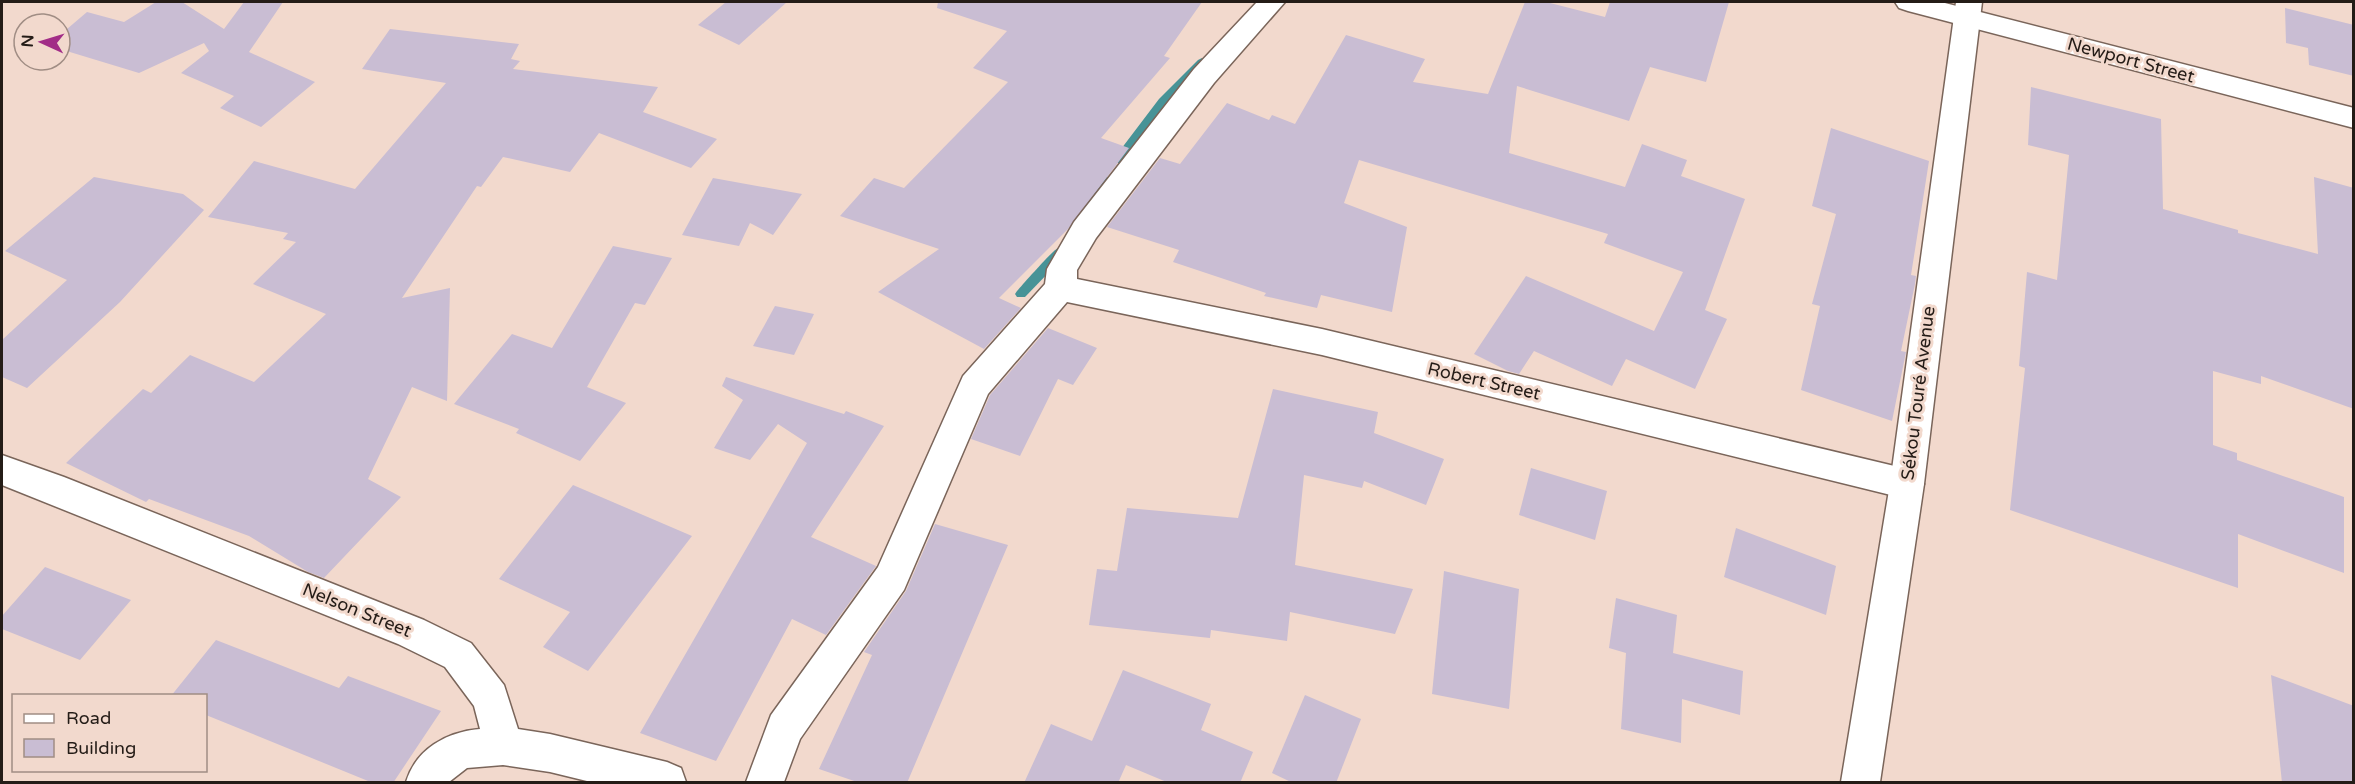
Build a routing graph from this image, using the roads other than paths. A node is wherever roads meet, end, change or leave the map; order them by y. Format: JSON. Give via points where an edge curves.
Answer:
{"nodes":[{"id":1,"x":1272,"y":2,"type":"edge"},
{"id":2,"x":1908,"y":2,"type":"edge"},
{"id":3,"x":1967,"y":9,"type":"edge"},
{"id":4,"x":2354,"y":118,"type":"edge"},
{"id":5,"x":1060,"y":288,"type":"junction"},
{"id":6,"x":2,"y":470,"type":"edge"},
{"id":7,"x":1907,"y":484,"type":"junction"},
{"id":8,"x":503,"y":746,"type":"junction"},
{"id":9,"x":425,"y":783,"type":"edge"},
{"id":10,"x":667,"y":783,"type":"edge"},
{"id":11,"x":765,"y":783,"type":"edge"},
{"id":12,"x":1860,"y":783,"type":"edge"}],
"edges":[{"from":1,"to":5,"type":"street","via":[[1204,76],[1085,230],[1062,269]]},
{"from":2,"to":3,"type":"street","name":"Newport Street"},
{"from":3,"to":4,"type":"street","name":"Newport Street"},
{"from":3,"to":7,"type":"street","name":"Sékou Touré Avenue"},
{"from":5,"to":7,"type":"street","name":"Robert Street","via":[[1322,342]]},
{"from":5,"to":11,"type":"street","via":[[975,386],[891,578],[785,728]]},
{"from":6,"to":8,"type":"street","name":"Nelson Street","via":[[411,632],[458,655],[491,698]]},
{"from":7,"to":12,"type":"street","name":"Sékou Touré Avenue"},
{"from":8,"to":9,"type":"street","via":[[460,750],[436,768]]},
{"from":8,"to":10,"type":"street","via":[[550,753]]}]}
